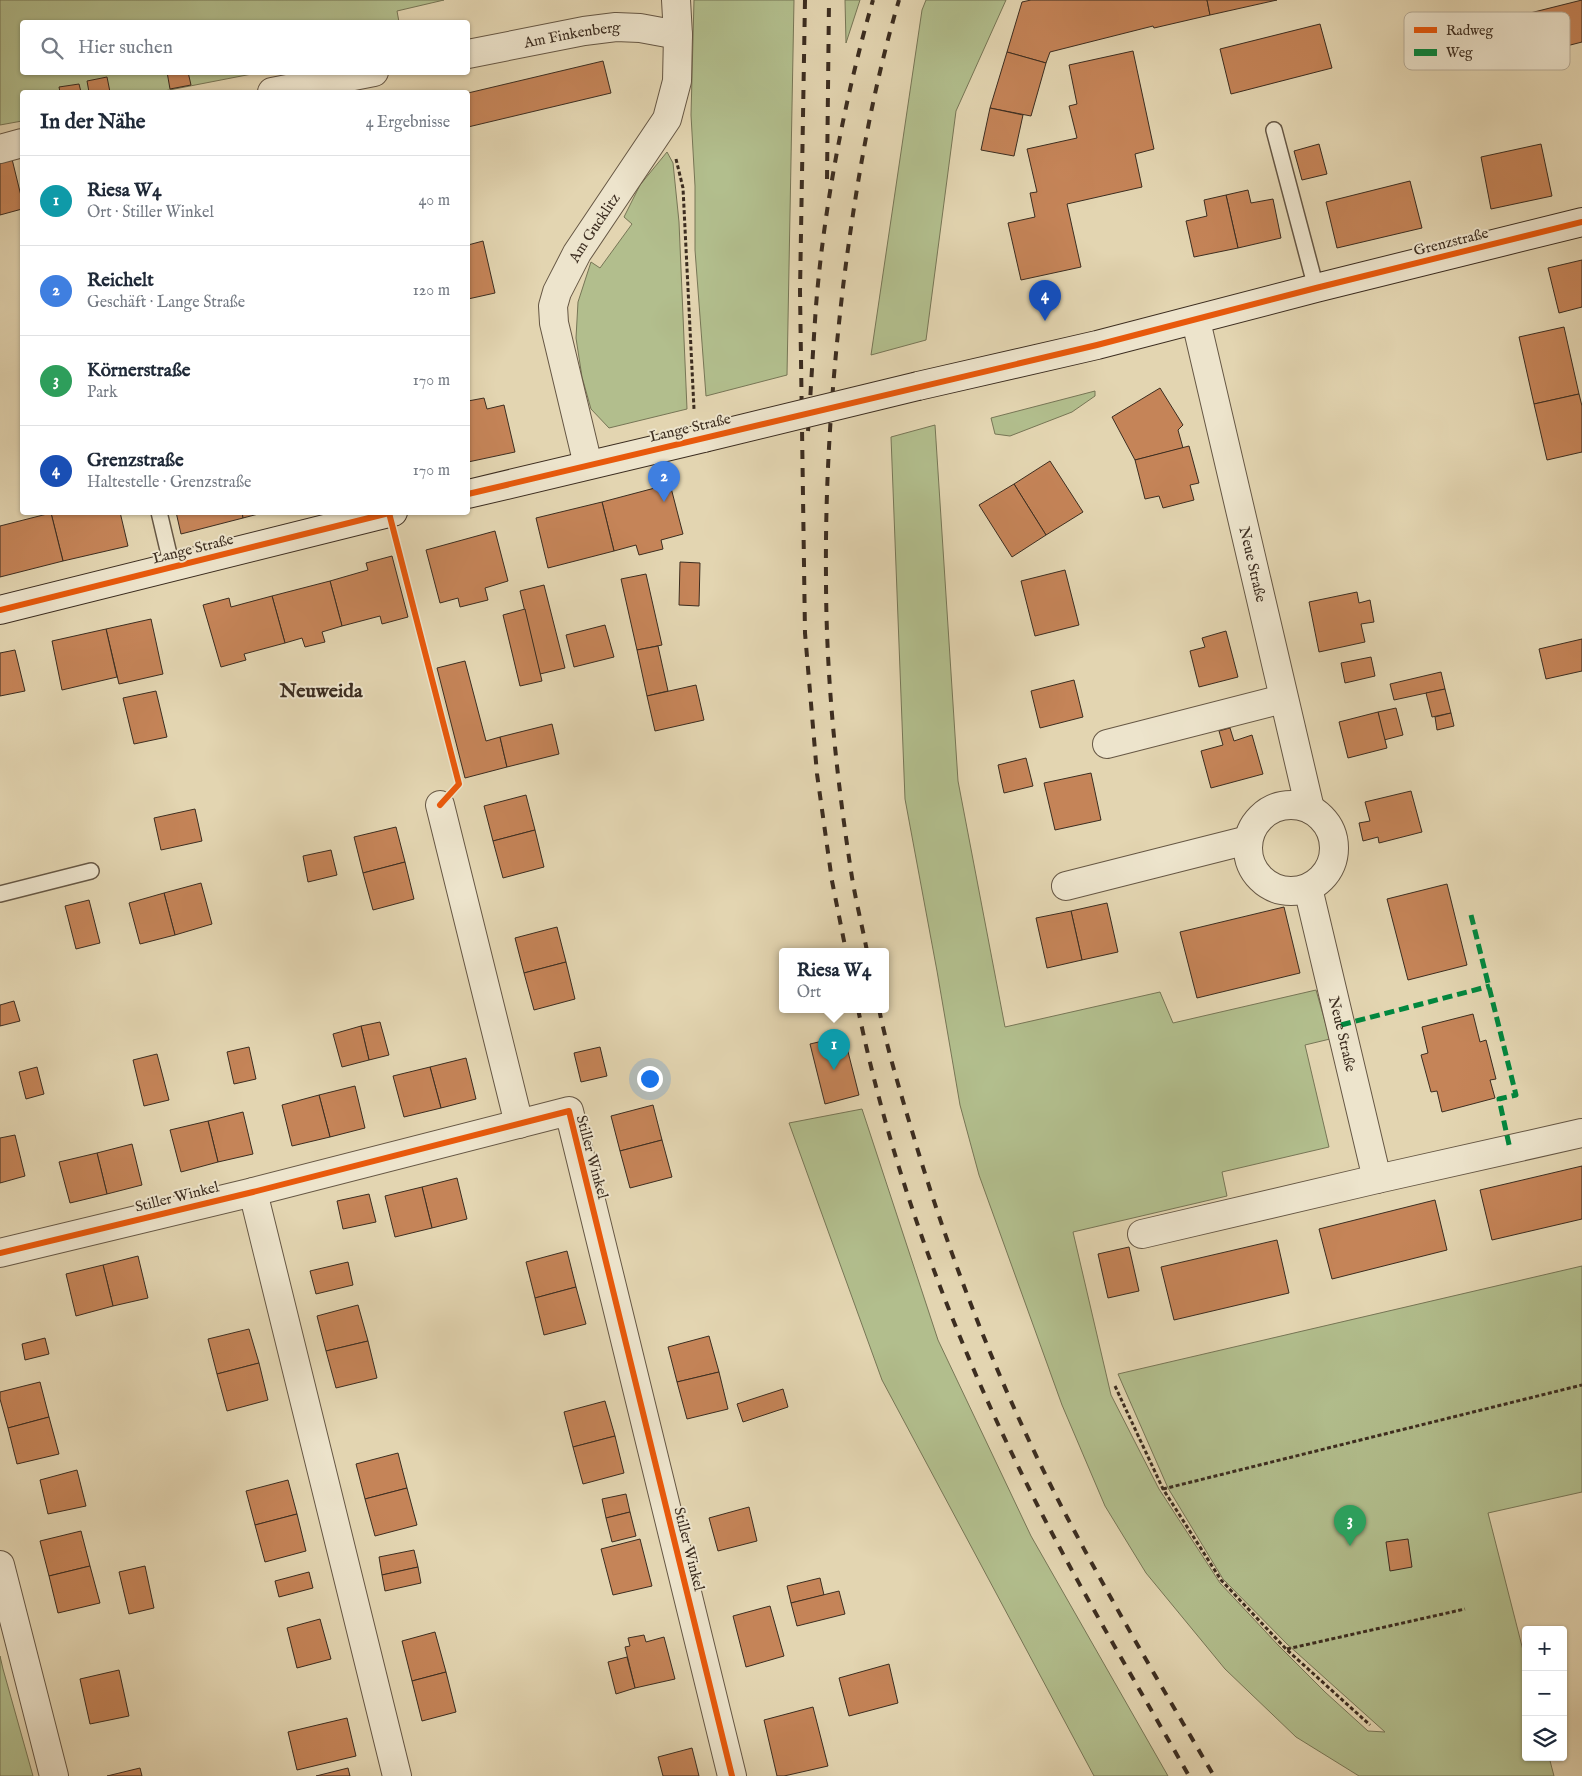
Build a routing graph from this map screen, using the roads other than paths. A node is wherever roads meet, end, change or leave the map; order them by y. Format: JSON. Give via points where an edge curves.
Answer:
{"nodes":[{"id":1,"x":676,"y":0,"type":"edge"},
{"id":2,"x":678,"y":35,"type":"junction"},
{"id":3,"x":470,"y":54,"type":"edge"},
{"id":4,"x":359,"y":75,"type":"edge"},
{"id":5,"x":282,"y":90,"type":"edge"},
{"id":6,"x":1274,"y":130,"type":"dead end"},
{"id":7,"x":20,"y":144,"type":"edge"},
{"id":8,"x":0,"y":149,"type":"edge"},
{"id":9,"x":1582,"y":222,"type":"edge"},
{"id":10,"x":1316,"y":288,"type":"junction"},
{"id":11,"x":1196,"y":320,"type":"junction"},
{"id":12,"x":918,"y":386,"type":"joint"},
{"id":13,"x":588,"y":464,"type":"junction"},
{"id":14,"x":470,"y":494,"type":"edge"},
{"id":15,"x":160,"y":515,"type":"edge"},
{"id":16,"x":381,"y":515,"type":"edge"},
{"id":17,"x":172,"y":567,"type":"junction"},
{"id":18,"x":0,"y":610,"type":"edge"},
{"id":19,"x":1283,"y":699,"type":"junction"},
{"id":20,"x":1107,"y":744,"type":"dead end"},
{"id":21,"x":440,"y":805,"type":"dead end"},
{"id":22,"x":1310,"y":808,"type":"junction"},
{"id":23,"x":1248,"y":840,"type":"junction"},
{"id":24,"x":91,"y":871,"type":"dead end"},
{"id":25,"x":1066,"y":886,"type":"dead end"},
{"id":26,"x":1308,"y":888,"type":"junction"},
{"id":27,"x":0,"y":894,"type":"edge"},
{"id":28,"x":519,"y":1124,"type":"junction"},
{"id":29,"x":1582,"y":1133,"type":"edge"},
{"id":30,"x":1377,"y":1179,"type":"junction"},
{"id":31,"x":253,"y":1192,"type":"junction"},
{"id":32,"x":1142,"y":1234,"type":"dead end"},
{"id":33,"x":0,"y":1253,"type":"edge"},
{"id":34,"x":0,"y":1565,"type":"edge"},
{"id":35,"x":54,"y":1776,"type":"edge"},
{"id":36,"x":397,"y":1776,"type":"edge"},
{"id":37,"x":732,"y":1776,"type":"edge"}],
"edges":[{"from":1,"to":2,"type":"street","name":"Am Gucklitz"},
{"from":2,"to":3,"type":"street","name":"Am Finkenberg","via":[[616,27]]},
{"from":2,"to":13,"type":"street","name":"Am Gucklitz","via":[[677,81],[667,120],[577,253],[553,306],[554,323]]},
{"from":4,"to":5,"type":"street"},
{"from":6,"to":10,"type":"lane"},
{"from":7,"to":8,"type":"street"},
{"from":9,"to":10,"type":"street","name":"Grenzstraße"},
{"from":10,"to":11,"type":"street","name":"Grenzstraße"},
{"from":11,"to":12,"type":"street","name":"Grenzstraße"},
{"from":11,"to":19,"type":"street","name":"Neue Straße"},
{"from":12,"to":13,"type":"street","name":"Lange Straße","bridge":true},
{"from":13,"to":14,"type":"street","name":"Lange Straße"},
{"from":15,"to":17,"type":"lane"},
{"from":16,"to":17,"type":"street","name":"Lange Straße"},
{"from":17,"to":18,"type":"street","name":"Lange Straße"},
{"from":19,"to":20,"type":"street"},
{"from":19,"to":22,"type":"street","name":"Neue Straße"},
{"from":21,"to":28,"type":"street"},
{"from":22,"to":23,"type":"street","via":[[1287,805],[1266,812],[1258,819]]},
{"from":22,"to":26,"type":"street","via":[[1327,823],[1333,838],[1334,855],[1325,875]]},
{"from":23,"to":25,"type":"street"},
{"from":23,"to":26,"type":"street","via":[[1251,866],[1268,886],[1295,892]]},
{"from":24,"to":27,"type":"lane"},
{"from":26,"to":30,"type":"street","name":"Neue Straße"},
{"from":28,"to":31,"type":"street","name":"Stiller Winkel"},
{"from":28,"to":37,"type":"street","name":"Stiller Winkel","via":[[569,1111]]},
{"from":29,"to":30,"type":"street"},
{"from":30,"to":32,"type":"street"},
{"from":31,"to":33,"type":"street","name":"Stiller Winkel"},
{"from":31,"to":36,"type":"street"},
{"from":34,"to":35,"type":"street"}]}
